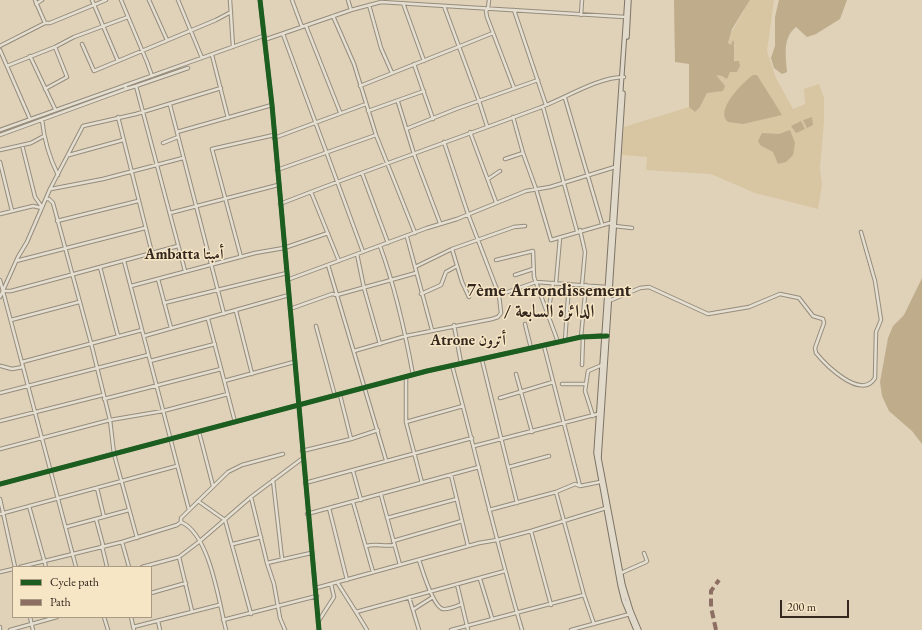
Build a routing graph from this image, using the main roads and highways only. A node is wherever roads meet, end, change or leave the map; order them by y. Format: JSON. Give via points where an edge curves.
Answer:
{"nodes":[{"id":1,"x":628,"y":0,"type":"edge"},
{"id":2,"x":623,"y":77,"type":"junction"},
{"id":3,"x":605,"y":336,"type":"junction"},
{"id":4,"x":611,"y":527,"type":"junction"},
{"id":5,"x":630,"y":614,"type":"junction"},
{"id":6,"x":638,"y":630,"type":"edge"}],
"edges":[{"from":1,"to":2,"type":"main road"},
{"from":1,"to":2,"type":"main road"},
{"from":2,"to":3,"type":"main road"},
{"from":2,"to":3,"type":"main road","via":[[610,223]]},
{"from":3,"to":4,"type":"main road","via":[[599,458]]},
{"from":3,"to":4,"type":"main road","via":[[596,458]]},
{"from":4,"to":5,"type":"main road"},
{"from":4,"to":5,"type":"main road","via":[[620,585]]},
{"from":5,"to":6,"type":"main road"}]}
